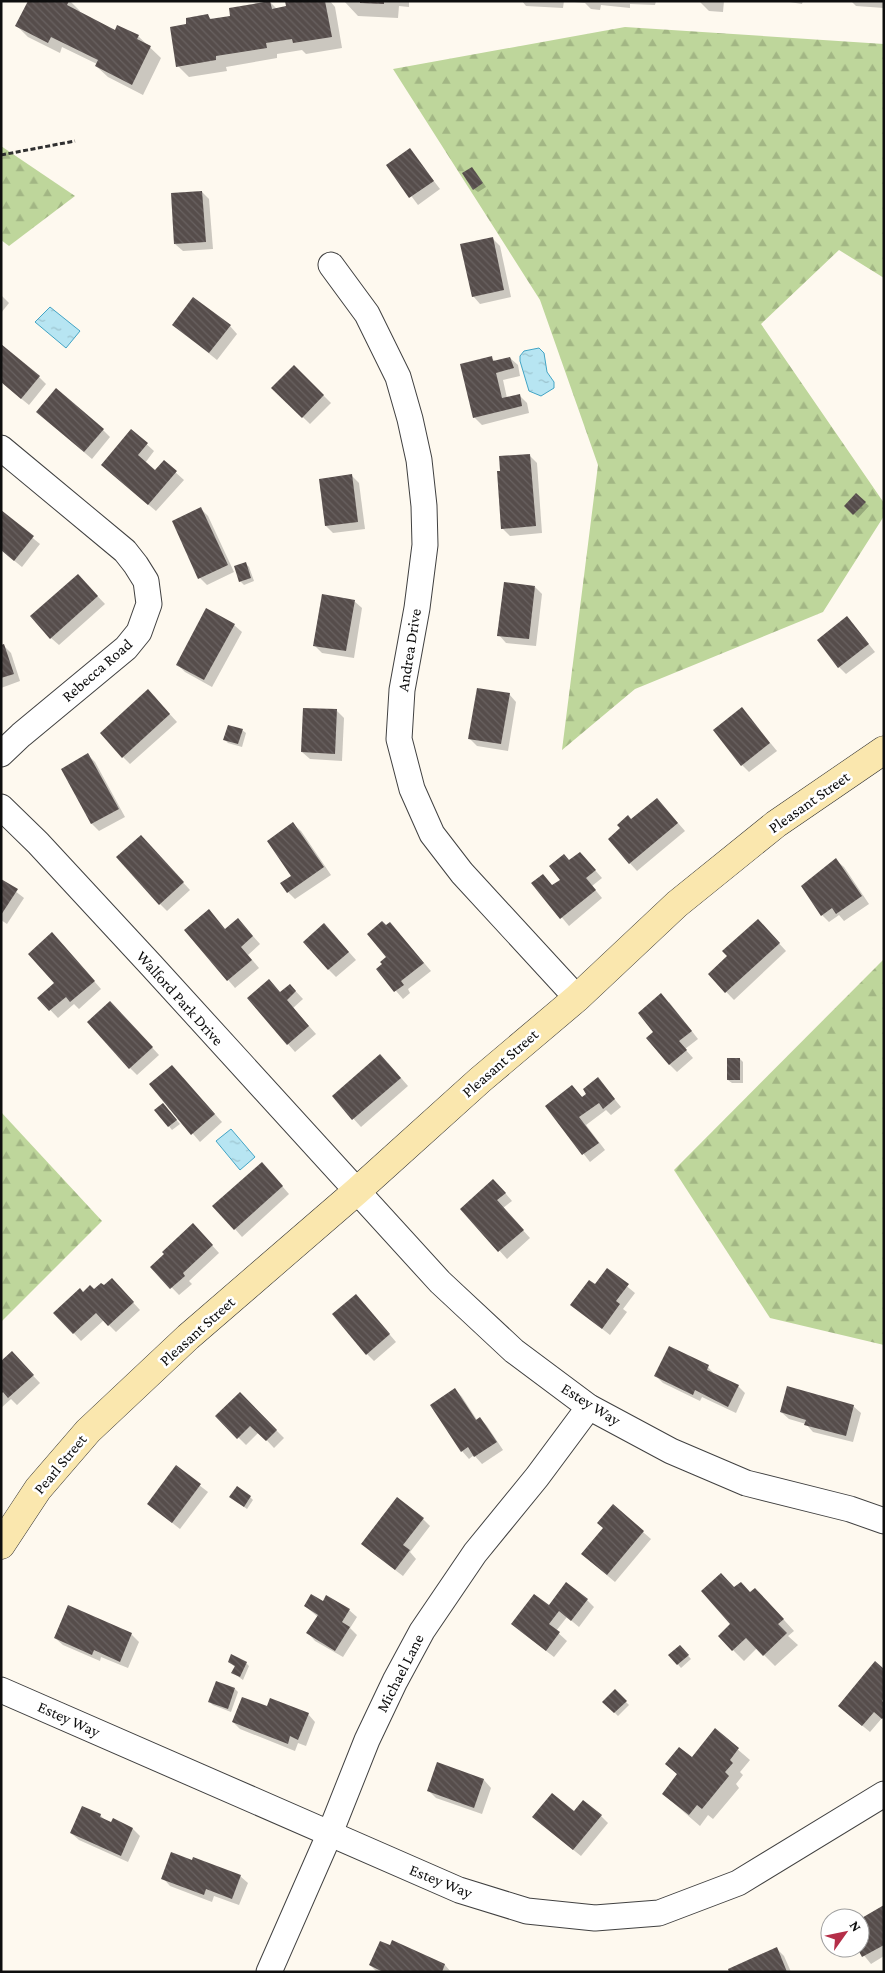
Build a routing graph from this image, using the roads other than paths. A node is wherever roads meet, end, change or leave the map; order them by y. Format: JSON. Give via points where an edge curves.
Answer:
{"nodes":[{"id":1,"x":331,"y":265,"type":"dead end"},
{"id":2,"x":1,"y":448,"type":"edge"},
{"id":3,"x":884,"y":750,"type":"edge"},
{"id":4,"x":1,"y":754,"type":"edge"},
{"id":5,"x":1,"y":807,"type":"edge"},
{"id":6,"x":577,"y":998,"type":"junction"},
{"id":7,"x":356,"y":1191,"type":"junction"},
{"id":8,"x":130,"y":1392,"type":"joint"},
{"id":9,"x":589,"y":1407,"type":"junction"},
{"id":10,"x":884,"y":1521,"type":"edge"},
{"id":11,"x":1,"y":1545,"type":"edge"},
{"id":12,"x":1,"y":1690,"type":"edge"},
{"id":13,"x":884,"y":1794,"type":"edge"},
{"id":14,"x":330,"y":1833,"type":"junction"},
{"id":15,"x":269,"y":1972,"type":"edge"}],
"edges":[{"from":1,"to":6,"type":"street","name":"Andrea Drive","via":[[367,314],[398,377],[419,460],[425,544],[402,690],[399,739],[412,789],[432,834],[462,873]]},
{"from":2,"to":4,"type":"street","name":"Rebecca Road","via":[[125,551],[146,581],[149,604],[139,632],[126,648]]},
{"from":3,"to":6,"type":"main road","name":"Pleasant Street","via":[[776,824],[677,904]]},
{"from":5,"to":7,"type":"street","name":"Walford Park Drive","via":[[145,958]]},
{"from":6,"to":7,"type":"main road","name":"Pleasant Street"},
{"from":7,"to":8,"type":"main road","name":"Pleasant Street","via":[[188,1337]]},
{"from":7,"to":9,"type":"street","name":"Estey Way","via":[[473,1313],[514,1350]]},
{"from":8,"to":11,"type":"main road","name":"Pearl Street","via":[[88,1431],[38,1489]]},
{"from":9,"to":10,"type":"street","name":"Estey Way","via":[[672,1451],[746,1483],[850,1509]]},
{"from":9,"to":14,"type":"street","name":"Michael Lane","via":[[475,1554],[422,1631],[367,1740]]},
{"from":12,"to":14,"type":"street","name":"Estey Way"},
{"from":13,"to":14,"type":"street","name":"Estey Way","via":[[738,1883],[659,1912],[595,1918],[527,1911],[459,1890]]},
{"from":14,"to":15,"type":"street","name":"Michael Lane"}]}
